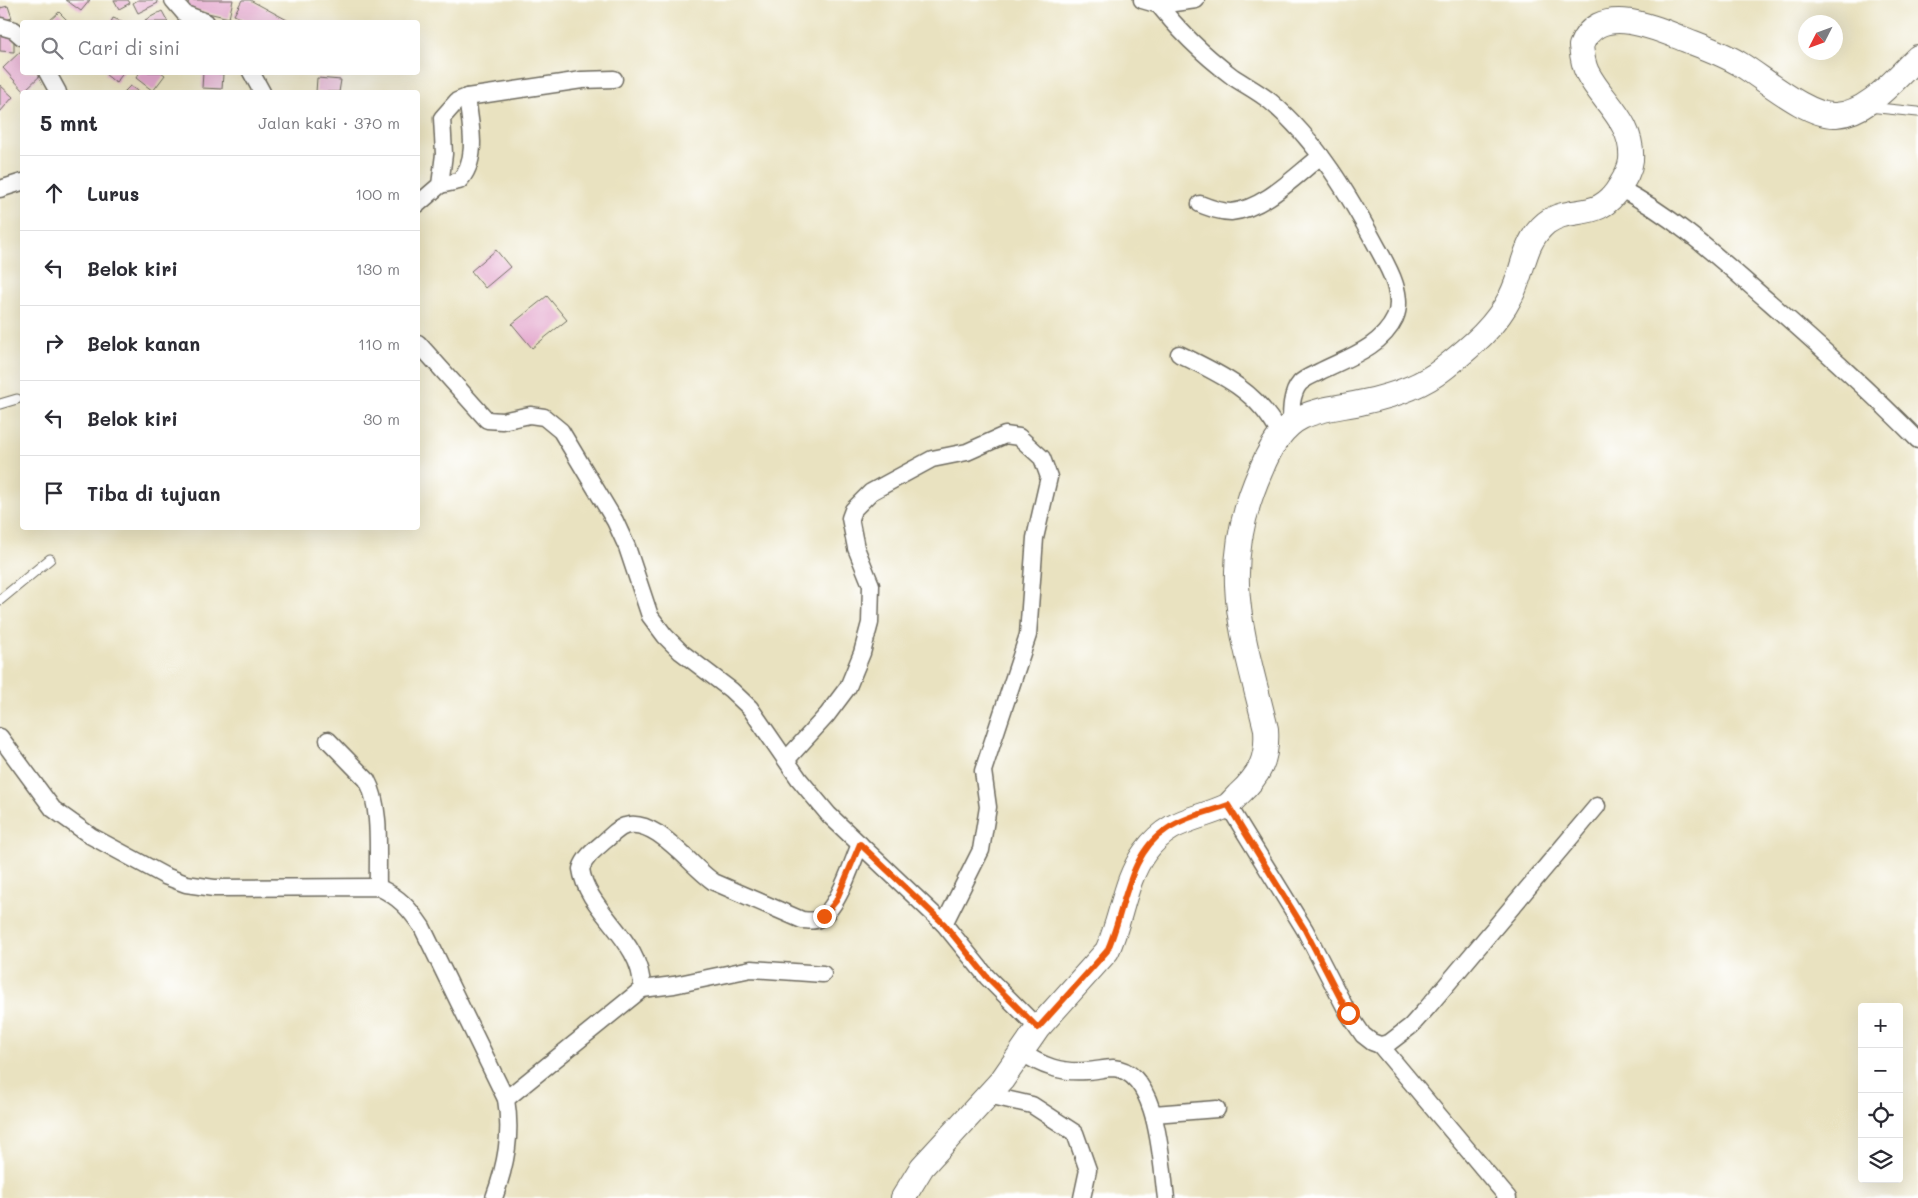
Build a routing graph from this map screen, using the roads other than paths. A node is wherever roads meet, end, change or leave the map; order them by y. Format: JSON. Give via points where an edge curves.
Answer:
{"nodes":[{"id":1,"x":173,"y":0,"type":"edge"},
{"id":2,"x":1142,"y":0,"type":"edge"},
{"id":3,"x":1196,"y":0,"type":"edge"},
{"id":4,"x":1157,"y":2,"type":"edge"},
{"id":5,"x":201,"y":20,"type":"edge"},
{"id":6,"x":0,"y":26,"type":"edge"},
{"id":7,"x":20,"y":35,"type":"edge"},
{"id":8,"x":1918,"y":56,"type":"edge"},
{"id":9,"x":49,"y":75,"type":"edge"},
{"id":10,"x":253,"y":75,"type":"edge"},
{"id":11,"x":614,"y":79,"type":"dead end"},
{"id":12,"x":57,"y":90,"type":"edge"},
{"id":13,"x":261,"y":90,"type":"edge"},
{"id":14,"x":467,"y":97,"type":"junction"},
{"id":15,"x":1862,"y":107,"type":"junction"},
{"id":16,"x":1918,"y":112,"type":"edge"},
{"id":17,"x":1320,"y":156,"type":"junction"},
{"id":18,"x":20,"y":183,"type":"edge"},
{"id":19,"x":440,"y":185,"type":"junction"},
{"id":20,"x":0,"y":188,"type":"edge"},
{"id":21,"x":1619,"y":188,"type":"junction"},
{"id":22,"x":420,"y":202,"type":"edge"},
{"id":23,"x":1200,"y":204,"type":"dead end"},
{"id":24,"x":420,"y":344,"type":"edge"},
{"id":25,"x":1179,"y":354,"type":"dead end"},
{"id":26,"x":17,"y":399,"type":"dead end"},
{"id":27,"x":0,"y":404,"type":"edge"},
{"id":28,"x":1286,"y":429,"type":"junction"},
{"id":29,"x":1918,"y":440,"type":"edge"},
{"id":30,"x":50,"y":559,"type":"dead end"},
{"id":31,"x":0,"y":600,"type":"edge"},
{"id":32,"x":0,"y":737,"type":"edge"},
{"id":33,"x":328,"y":740,"type":"dead end"},
{"id":34,"x":787,"y":759,"type":"junction"},
{"id":35,"x":1228,"y":805,"type":"junction"},
{"id":36,"x":1597,"y":806,"type":"dead end"},
{"id":37,"x":860,"y":844,"type":"junction"},
{"id":38,"x":378,"y":887,"type":"junction"},
{"id":39,"x":944,"y":924,"type":"junction"},
{"id":40,"x":823,"y":974,"type":"dead end"},
{"id":41,"x":642,"y":988,"type":"junction"},
{"id":42,"x":1038,"y":1028,"type":"junction"},
{"id":43,"x":1380,"y":1045,"type":"junction"},
{"id":44,"x":1021,"y":1052,"type":"junction"},
{"id":45,"x":988,"y":1095,"type":"junction"},
{"id":46,"x":506,"y":1099,"type":"junction"},
{"id":47,"x":1216,"y":1109,"type":"dead end"},
{"id":48,"x":1154,"y":1114,"type":"junction"},
{"id":49,"x":494,"y":1198,"type":"edge"},
{"id":50,"x":903,"y":1198,"type":"edge"},
{"id":51,"x":1082,"y":1198,"type":"edge"},
{"id":52,"x":1166,"y":1198,"type":"edge"},
{"id":53,"x":1508,"y":1198,"type":"edge"}],
"edges":[{"from":1,"to":5,"type":"street","via":[[185,14]]},
{"from":2,"to":4,"type":"street"},
{"from":3,"to":4,"type":"street"},
{"from":4,"to":17,"type":"street","via":[[1211,60],[1270,102],[1296,126]]},
{"from":6,"to":7,"type":"street"},
{"from":8,"to":15,"type":"street"},
{"from":9,"to":12,"type":"street"},
{"from":10,"to":13,"type":"street"},
{"from":11,"to":14,"type":"street","via":[[582,80]]},
{"from":14,"to":19,"type":"street","via":[[457,101],[442,118],[444,154]]},
{"from":14,"to":19,"type":"street","via":[[472,147],[468,168],[459,181]]},
{"from":15,"to":16,"type":"lane"},
{"from":15,"to":21,"type":"street","via":[[1846,114],[1820,114],[1738,63],[1701,46],[1628,21],[1598,25],[1580,46],[1587,73],[1617,112],[1627,135],[1631,161],[1628,174]]},
{"from":17,"to":23,"type":"street","via":[[1273,194],[1244,209],[1218,211]]},
{"from":17,"to":28,"type":"street","via":[[1340,182],[1388,268],[1398,304],[1394,318],[1376,341],[1299,384]]},
{"from":18,"to":20,"type":"street"},
{"from":19,"to":22,"type":"street"},
{"from":21,"to":28,"type":"street","via":[[1608,203],[1547,223],[1527,247],[1512,294],[1495,323],[1437,374],[1411,389],[1303,416]]},
{"from":21,"to":29,"type":"street","via":[[1661,211],[1688,231],[1833,358]]},
{"from":24,"to":34,"type":"street","via":[[487,420],[502,421],[530,415],[544,418],[561,431],[615,521],[650,616],[681,652],[750,708]]},
{"from":25,"to":28,"type":"street","via":[[1235,382]]},
{"from":26,"to":27,"type":"lane"},
{"from":28,"to":35,"type":"street","via":[[1267,456],[1239,538],[1235,570],[1238,614],[1266,728],[1267,747],[1254,781]]},
{"from":30,"to":31,"type":"lane"},
{"from":32,"to":38,"type":"street","via":[[53,809],[91,836],[165,876],[186,884],[214,888]]},
{"from":33,"to":38,"type":"street","via":[[372,788],[376,812]]},
{"from":34,"to":37,"type":"street","via":[[824,809]]},
{"from":34,"to":39,"type":"street","via":[[848,687],[870,623],[871,585],[856,548],[850,518],[853,510],[871,492],[932,459],[967,452],[1005,435],[1019,437],[1042,458],[1049,477],[1035,538],[1028,635],[983,771],[988,807],[981,850]]},
{"from":35,"to":42,"type":"street","via":[[1176,823],[1155,839],[1132,876],[1107,951]]},
{"from":35,"to":43,"type":"street","via":[[1305,930],[1356,1026],[1372,1042]]},
{"from":36,"to":43,"type":"street","via":[[1427,1008],[1399,1036]]},
{"from":37,"to":39,"type":"street"},
{"from":37,"to":41,"type":"street","via":[[836,901],[824,916],[811,921],[714,882],[656,831],[631,825],[619,829],[586,858],[580,868],[586,886],[636,958],[643,978]]},
{"from":38,"to":46,"type":"street","via":[[402,901],[422,926]]},
{"from":39,"to":42,"type":"street","via":[[987,977]]},
{"from":40,"to":41,"type":"street","via":[[751,969],[680,984]]},
{"from":41,"to":46,"type":"street"},
{"from":42,"to":44,"type":"street"},
{"from":43,"to":53,"type":"street"},
{"from":44,"to":45,"type":"street"},
{"from":44,"to":48,"type":"street","via":[[1047,1067],[1063,1071],[1122,1070],[1141,1088]]},
{"from":45,"to":50,"type":"street","via":[[922,1167]]},
{"from":45,"to":51,"type":"street","via":[[1032,1105],[1075,1133],[1088,1170]]},
{"from":46,"to":49,"type":"street","via":[[509,1115],[507,1151],[503,1175]]},
{"from":47,"to":48,"type":"street"},
{"from":48,"to":52,"type":"street"}]}
